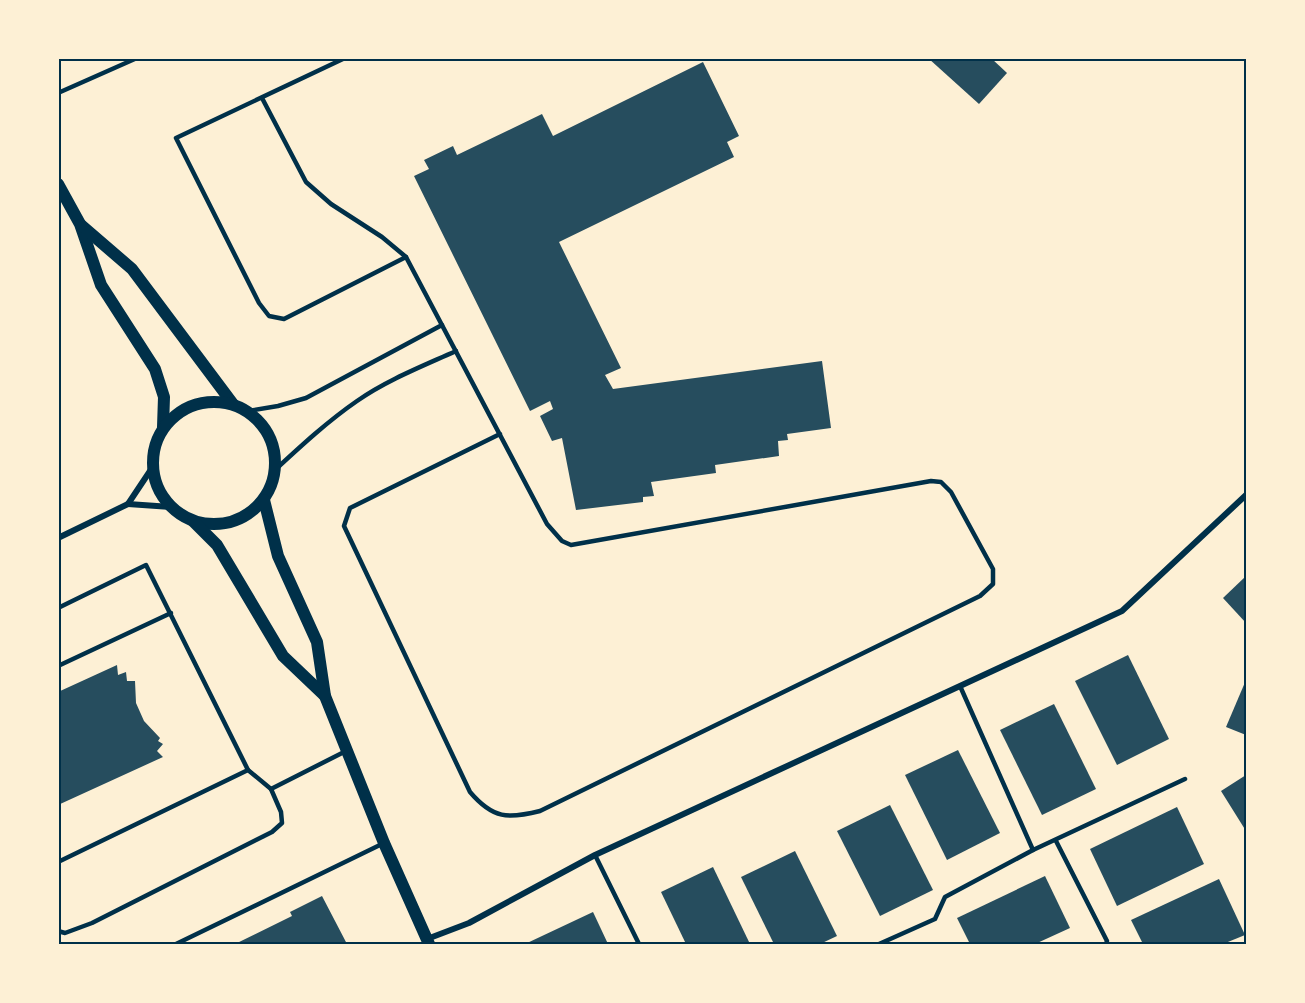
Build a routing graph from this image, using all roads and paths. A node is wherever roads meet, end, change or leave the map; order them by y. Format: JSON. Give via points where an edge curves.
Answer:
{"nodes":[{"id":1,"x":137,"y":58,"type":"edge"},
{"id":2,"x":345,"y":58,"type":"edge"},
{"id":3,"x":58,"y":93,"type":"edge"},
{"id":4,"x":262,"y":98,"type":"junction"},
{"id":5,"x":58,"y":184,"type":"edge"},
{"id":6,"x":80,"y":224,"type":"junction"},
{"id":7,"x":406,"y":257,"type":"junction"},
{"id":8,"x":442,"y":325,"type":"junction"},
{"id":9,"x":456,"y":351,"type":"junction"},
{"id":10,"x":233,"y":404,"type":"junction"},
{"id":11,"x":248,"y":411,"type":"junction"},
{"id":12,"x":163,"y":427,"type":"junction"},
{"id":13,"x":500,"y":434,"type":"junction"},
{"id":14,"x":153,"y":468,"type":"junction"},
{"id":15,"x":276,"y":469,"type":"junction"},
{"id":16,"x":1246,"y":495,"type":"edge"},
{"id":17,"x":264,"y":500,"type":"junction"},
{"id":18,"x":128,"y":504,"type":"junction"},
{"id":19,"x":171,"y":507,"type":"junction"},
{"id":20,"x":193,"y":520,"type":"junction"},
{"id":21,"x":58,"y":538,"type":"edge"},
{"id":22,"x":58,"y":608,"type":"edge"},
{"id":23,"x":171,"y":613,"type":"junction"},
{"id":24,"x":58,"y":666,"type":"edge"},
{"id":25,"x":960,"y":686,"type":"junction"},
{"id":26,"x":325,"y":696,"type":"junction"},
{"id":27,"x":346,"y":751,"type":"junction"},
{"id":28,"x":248,"y":770,"type":"junction"},
{"id":29,"x":1185,"y":779,"type":"dead end"},
{"id":30,"x":271,"y":789,"type":"junction"},
{"id":31,"x":1056,"y":841,"type":"junction"},
{"id":32,"x":384,"y":843,"type":"junction"},
{"id":33,"x":1033,"y":850,"type":"junction"},
{"id":34,"x":595,"y":855,"type":"junction"},
{"id":35,"x":58,"y":862,"type":"edge"},
{"id":36,"x":58,"y":931,"type":"edge"},
{"id":37,"x":428,"y":942,"type":"edge"},
{"id":38,"x":176,"y":945,"type":"edge"},
{"id":39,"x":639,"y":945,"type":"edge"},
{"id":40,"x":879,"y":945,"type":"edge"},
{"id":41,"x":1106,"y":945,"type":"edge"}],
"edges":[{"from":1,"to":3,"type":"lane"},
{"from":2,"to":4,"type":"lane"},
{"from":4,"to":7,"type":"lane","via":[[306,182]]},
{"from":4,"to":7,"type":"lane","via":[[176,138],[269,316],[284,319]]},
{"from":5,"to":6,"type":"main road"},
{"from":6,"to":10,"type":"main road","via":[[132,269]]},
{"from":6,"to":12,"type":"main road","via":[[101,285],[155,369],[164,397]]},
{"from":7,"to":8,"type":"lane"},
{"from":8,"to":9,"type":"lane"},
{"from":8,"to":11,"type":"lane","via":[[306,398]]},
{"from":9,"to":13,"type":"lane"},
{"from":9,"to":15,"type":"lane","via":[[358,400]]},
{"from":10,"to":11,"type":"main road"},
{"from":10,"to":12,"type":"main road","via":[[213,400],[194,404]]},
{"from":11,"to":15,"type":"main road","via":[[270,436]]},
{"from":12,"to":14,"type":"main road","via":[[154,447]]},
{"from":13,"to":13,"type":"lane","via":[[547,524],[562,542],[571,545],[931,481],[941,482],[951,492],[993,569],[993,584],[980,596],[540,811],[516,817],[494,813],[470,792],[344,526],[350,508]]},
{"from":14,"to":18,"type":"street"},
{"from":14,"to":19,"type":"main road","via":[[162,496]]},
{"from":15,"to":17,"type":"main road"},
{"from":16,"to":25,"type":"street","via":[[1122,611]]},
{"from":17,"to":20,"type":"main road","via":[[232,522],[212,524]]},
{"from":17,"to":26,"type":"main road","via":[[278,556],[316,642]]},
{"from":18,"to":19,"type":"street"},
{"from":18,"to":21,"type":"street"},
{"from":19,"to":20,"type":"main road"},
{"from":20,"to":26,"type":"main road","via":[[217,545],[283,656]]},
{"from":22,"to":23,"type":"lane","via":[[146,565]]},
{"from":23,"to":24,"type":"lane"},
{"from":23,"to":28,"type":"lane"},
{"from":25,"to":33,"type":"lane"},
{"from":25,"to":34,"type":"street"},
{"from":26,"to":27,"type":"main road"},
{"from":27,"to":30,"type":"lane"},
{"from":27,"to":32,"type":"main road"},
{"from":28,"to":30,"type":"lane"},
{"from":28,"to":35,"type":"lane"},
{"from":29,"to":31,"type":"lane"},
{"from":30,"to":36,"type":"lane","via":[[282,823],[272,832],[92,923],[65,933]]},
{"from":31,"to":33,"type":"lane"},
{"from":31,"to":41,"type":"lane"},
{"from":32,"to":37,"type":"main road"},
{"from":32,"to":38,"type":"lane"},
{"from":33,"to":40,"type":"lane","via":[[945,897],[935,919]]},
{"from":34,"to":37,"type":"street"},
{"from":34,"to":39,"type":"lane"}]}
